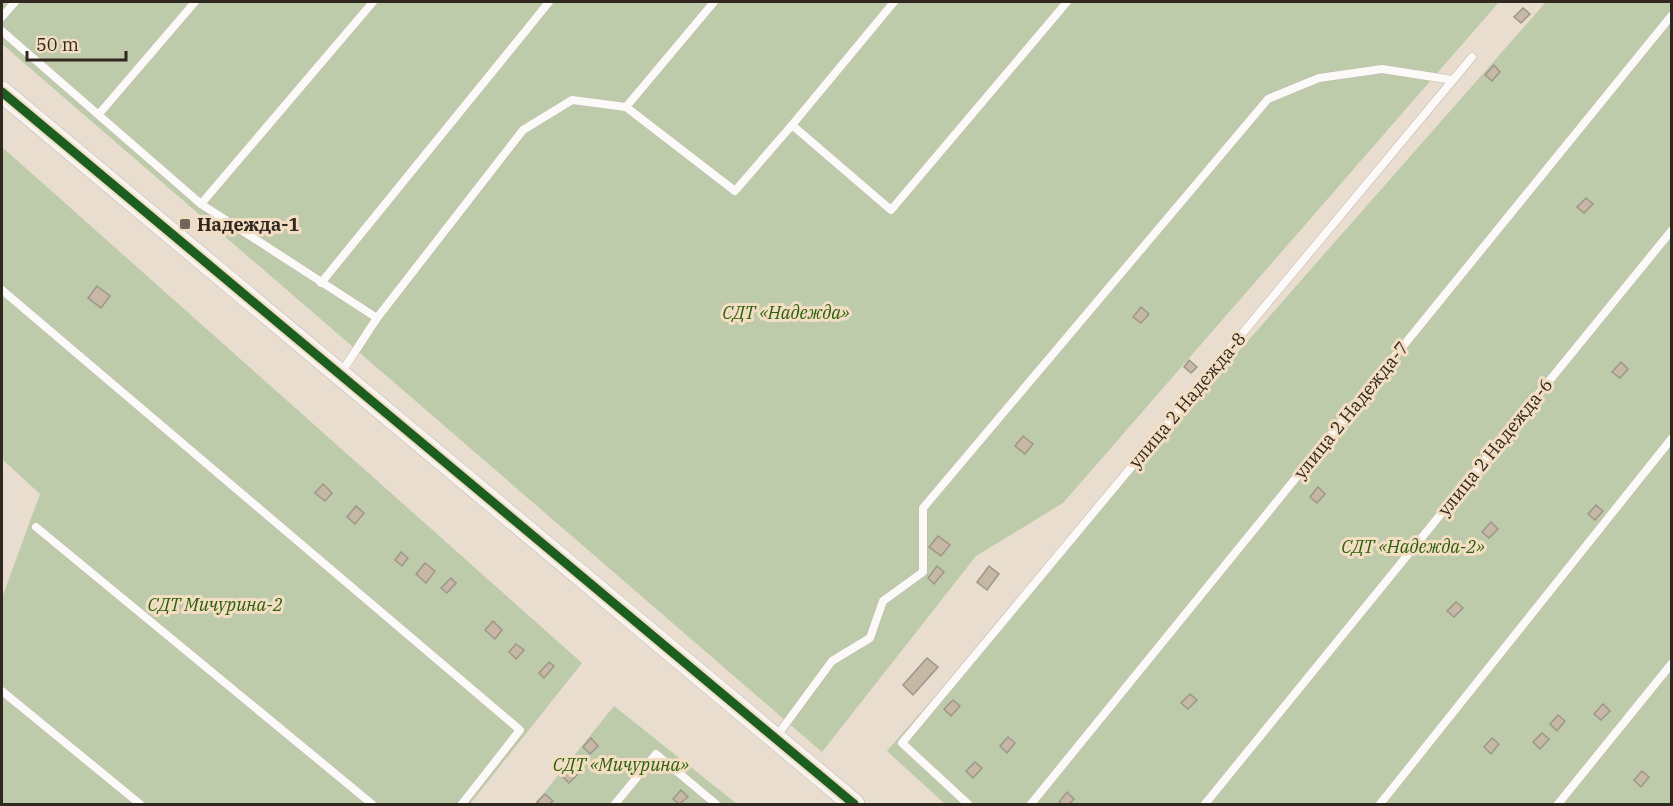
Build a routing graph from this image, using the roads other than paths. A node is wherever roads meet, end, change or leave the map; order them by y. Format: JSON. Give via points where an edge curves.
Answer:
{"nodes":[{"id":1,"x":15,"y":2,"type":"edge"},
{"id":2,"x":195,"y":2,"type":"edge"},
{"id":3,"x":373,"y":2,"type":"edge"},
{"id":4,"x":549,"y":2,"type":"edge"},
{"id":5,"x":714,"y":2,"type":"edge"},
{"id":6,"x":894,"y":2,"type":"edge"},
{"id":7,"x":1067,"y":2,"type":"edge"},
{"id":8,"x":1671,"y":15,"type":"edge"},
{"id":9,"x":2,"y":17,"type":"edge"},
{"id":10,"x":2,"y":31,"type":"edge"},
{"id":11,"x":1472,"y":57,"type":"dead end"},
{"id":12,"x":1453,"y":80,"type":"junction"},
{"id":13,"x":2,"y":92,"type":"edge"},
{"id":14,"x":626,"y":107,"type":"junction"},
{"id":15,"x":99,"y":114,"type":"junction"},
{"id":16,"x":792,"y":125,"type":"junction"},
{"id":17,"x":201,"y":204,"type":"junction"},
{"id":18,"x":1671,"y":230,"type":"edge"},
{"id":19,"x":321,"y":283,"type":"junction"},
{"id":20,"x":2,"y":290,"type":"edge"},
{"id":21,"x":377,"y":318,"type":"junction"},
{"id":22,"x":340,"y":374,"type":"junction"},
{"id":23,"x":1671,"y":438,"type":"edge"},
{"id":24,"x":36,"y":527,"type":"dead end"},
{"id":25,"x":1671,"y":663,"type":"edge"},
{"id":26,"x":2,"y":691,"type":"edge"},
{"id":27,"x":775,"y":738,"type":"junction"},
{"id":28,"x":140,"y":804,"type":"edge"},
{"id":29,"x":372,"y":804,"type":"edge"},
{"id":30,"x":462,"y":804,"type":"edge"},
{"id":31,"x":615,"y":804,"type":"edge"},
{"id":32,"x":716,"y":804,"type":"edge"},
{"id":33,"x":854,"y":804,"type":"edge"},
{"id":34,"x":968,"y":804,"type":"edge"},
{"id":35,"x":1031,"y":804,"type":"edge"},
{"id":36,"x":1205,"y":804,"type":"edge"},
{"id":37,"x":1380,"y":804,"type":"edge"},
{"id":38,"x":1558,"y":804,"type":"edge"}],
"edges":[{"from":1,"to":9,"type":"lane"},
{"from":2,"to":15,"type":"lane"},
{"from":3,"to":17,"type":"lane"},
{"from":4,"to":19,"type":"lane"},
{"from":5,"to":14,"type":"lane"},
{"from":6,"to":16,"type":"lane"},
{"from":7,"to":16,"type":"lane","via":[[891,210]]},
{"from":8,"to":35,"type":"lane","name":"улица 2 Надежда-7"},
{"from":10,"to":15,"type":"lane"},
{"from":11,"to":12,"type":"lane","name":"улица 2 Надежда-8"},
{"from":12,"to":27,"type":"lane","via":[[1382,69],[1319,78],[1268,99],[923,508],[923,572],[883,601],[870,638],[832,661]]},
{"from":12,"to":34,"type":"lane","name":"улица 2 Надежда-8","via":[[902,743]]},
{"from":13,"to":22,"type":"street"},
{"from":14,"to":16,"type":"lane","via":[[735,190]]},
{"from":14,"to":21,"type":"lane","via":[[572,100],[523,130]]},
{"from":15,"to":17,"type":"lane"},
{"from":17,"to":19,"type":"lane"},
{"from":18,"to":36,"type":"lane","name":"улица 2 Надежда-6"},
{"from":19,"to":21,"type":"lane"},
{"from":20,"to":30,"type":"lane","via":[[520,730]]},
{"from":21,"to":22,"type":"lane"},
{"from":22,"to":27,"type":"street"},
{"from":23,"to":37,"type":"lane"},
{"from":24,"to":29,"type":"lane"},
{"from":25,"to":38,"type":"lane"},
{"from":26,"to":28,"type":"lane"},
{"from":27,"to":33,"type":"street"},
{"from":31,"to":32,"type":"lane","via":[[656,754]]}]}
